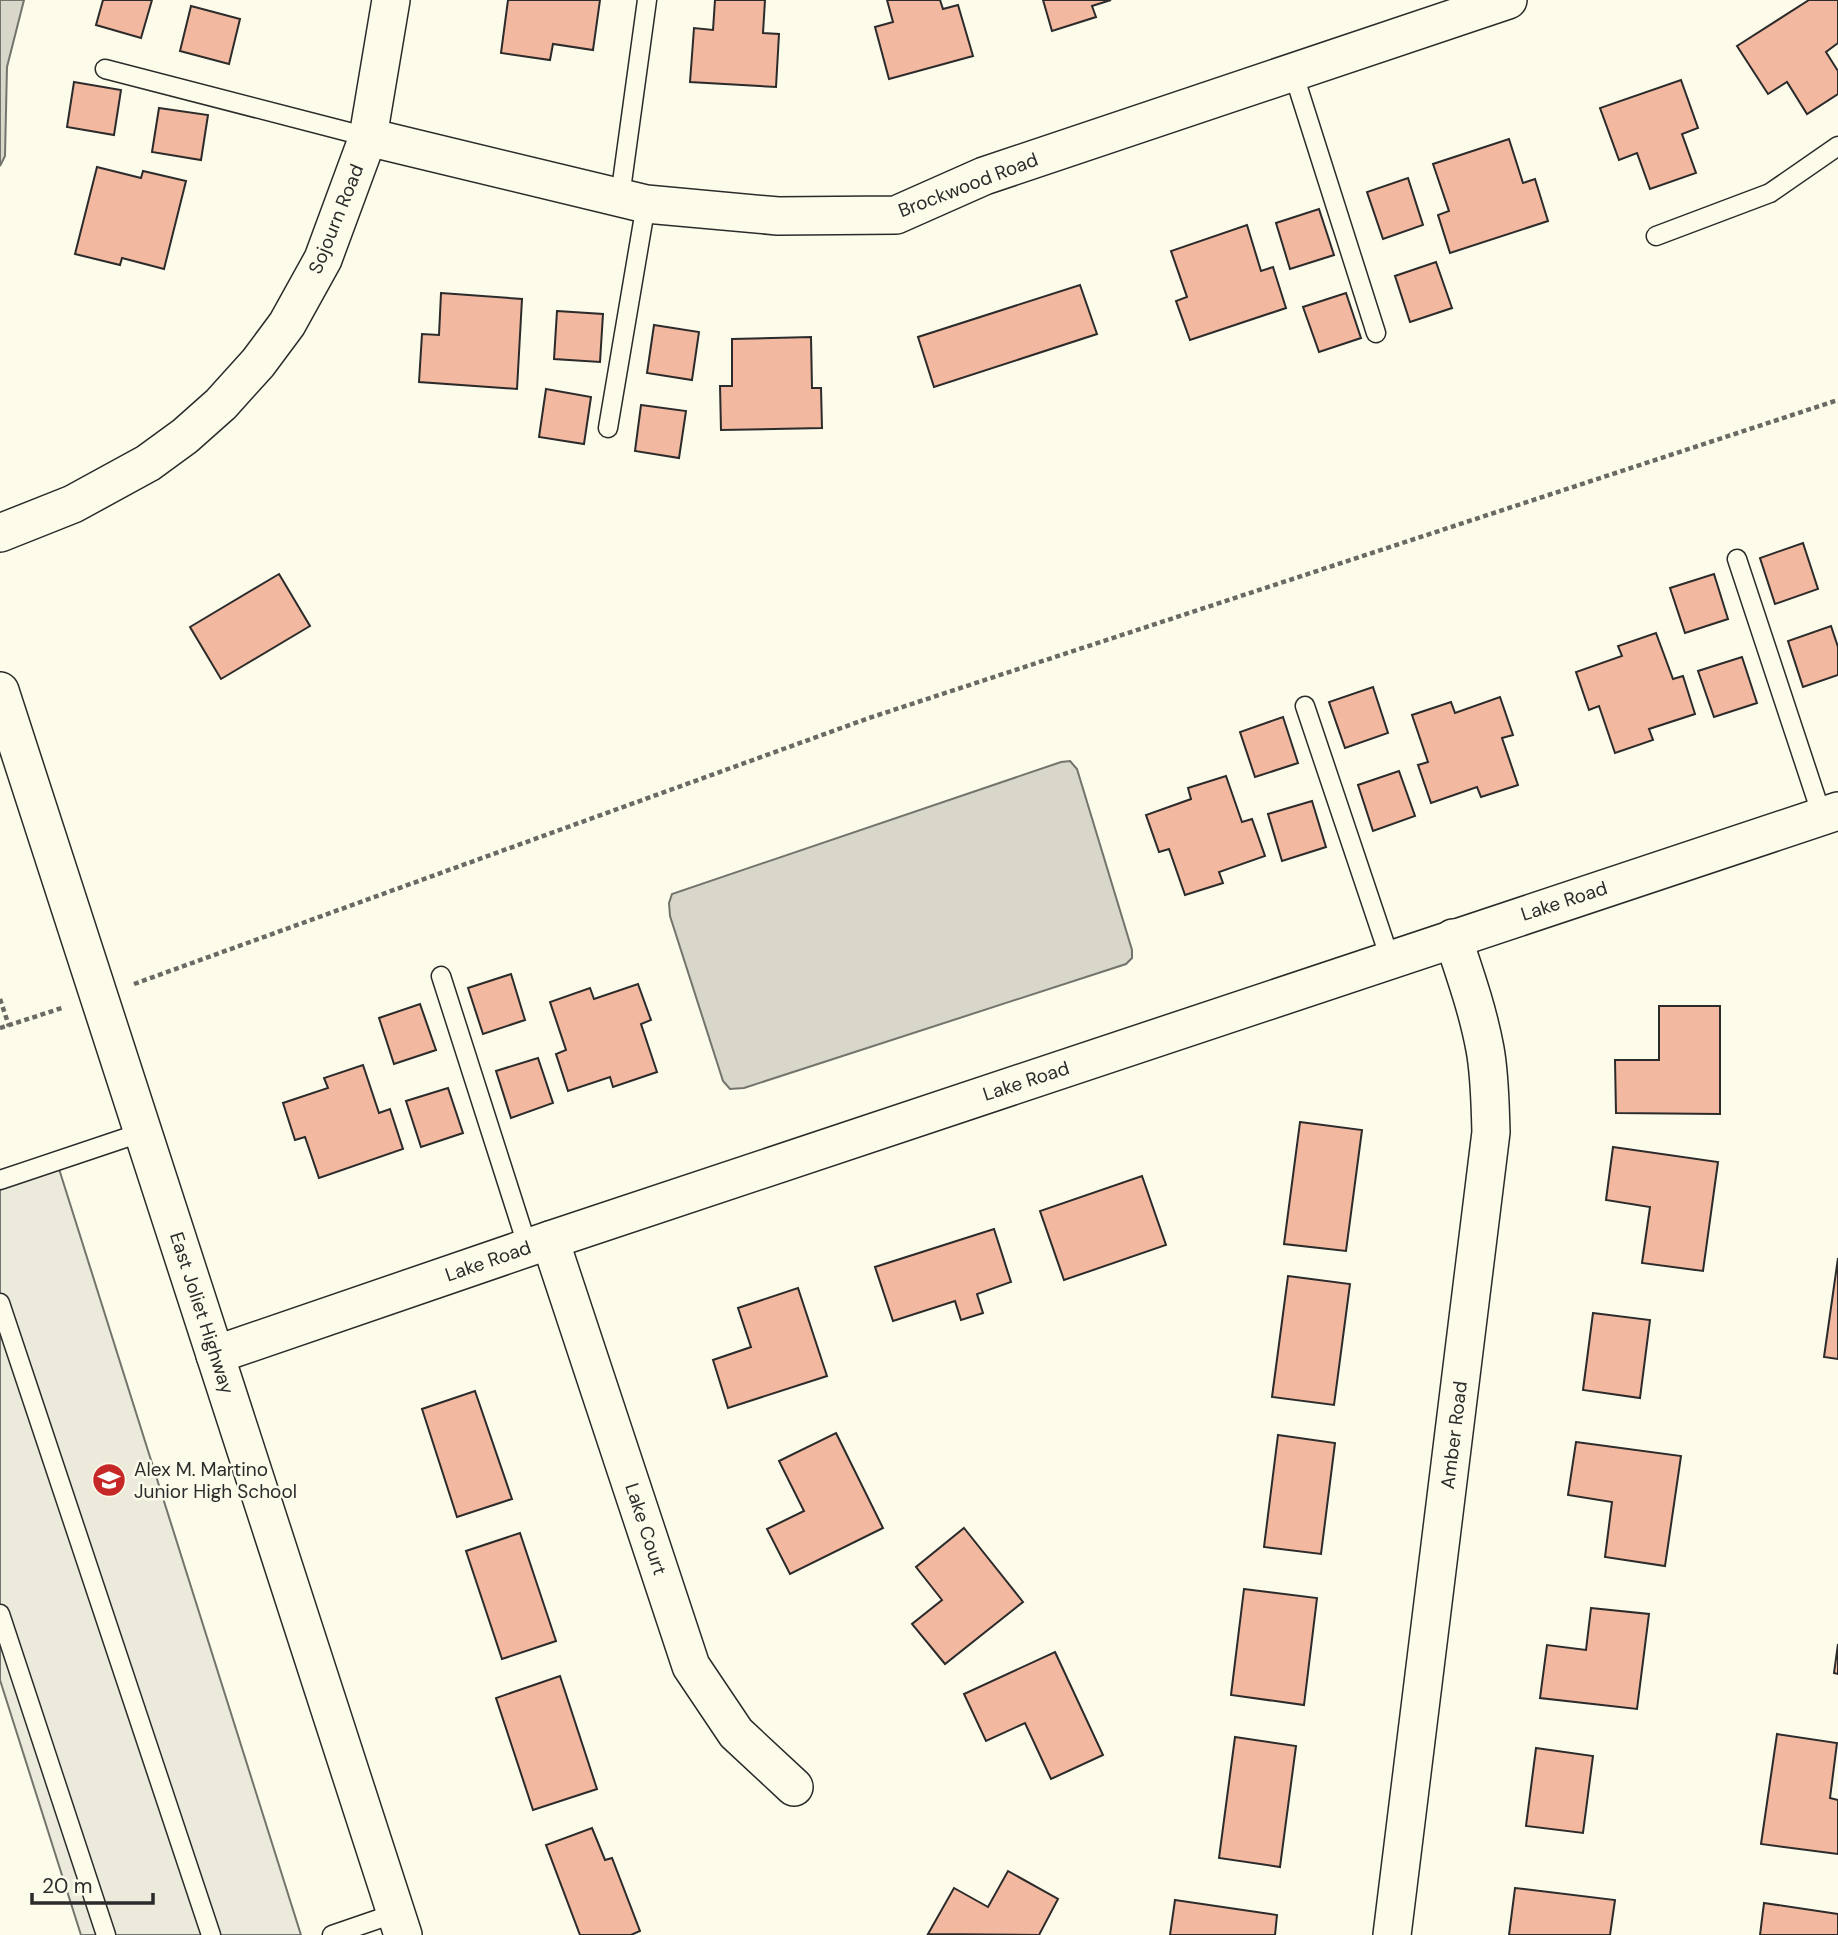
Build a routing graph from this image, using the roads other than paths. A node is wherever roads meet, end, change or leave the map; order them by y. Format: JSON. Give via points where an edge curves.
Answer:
{"nodes":[{"id":1,"x":391,"y":0,"type":"edge"},
{"id":2,"x":647,"y":0,"type":"edge"},
{"id":3,"x":1508,"y":0,"type":"edge"},
{"id":4,"x":105,"y":69,"type":"dead end"},
{"id":5,"x":1293,"y":72,"type":"junction"},
{"id":6,"x":368,"y":137,"type":"junction"},
{"id":7,"x":1838,"y":146,"type":"edge"},
{"id":8,"x":633,"y":201,"type":"junction"},
{"id":9,"x":1656,"y":236,"type":"dead end"},
{"id":10,"x":1376,"y":333,"type":"dead end"},
{"id":11,"x":608,"y":428,"type":"dead end"},
{"id":12,"x":0,"y":533,"type":"edge"},
{"id":13,"x":1737,"y":559,"type":"dead end"},
{"id":14,"x":0,"y":691,"type":"edge"},
{"id":15,"x":1305,"y":706,"type":"dead end"},
{"id":16,"x":1830,"y":814,"type":"edge"},
{"id":17,"x":1453,"y":937,"type":"junction"},
{"id":18,"x":1390,"y":960,"type":"junction"},
{"id":19,"x":441,"y":976,"type":"dead end"},
{"id":20,"x":143,"y":1132,"type":"junction"},
{"id":21,"x":0,"y":1180,"type":"edge"},
{"id":22,"x":539,"y":1244,"type":"junction"},
{"id":23,"x":0,"y":1303,"type":"edge"},
{"id":24,"x":215,"y":1355,"type":"junction"},
{"id":25,"x":0,"y":1614,"type":"edge"},
{"id":26,"x":794,"y":1787,"type":"dead end"},
{"id":27,"x":399,"y":1924,"type":"edge"},
{"id":28,"x":106,"y":1935,"type":"edge"},
{"id":29,"x":211,"y":1935,"type":"edge"},
{"id":30,"x":332,"y":1935,"type":"edge"},
{"id":31,"x":1392,"y":1935,"type":"edge"}],
"edges":[{"from":1,"to":6,"type":"street","name":"Sojourn Road"},
{"from":2,"to":8,"type":"lane"},
{"from":3,"to":5,"type":"street","name":"Brockwood Road"},
{"from":4,"to":6,"type":"lane"},
{"from":5,"to":8,"type":"street","name":"Brockwood Road","via":[[984,176],[896,215],[778,216]]},
{"from":5,"to":10,"type":"lane"},
{"from":6,"to":8,"type":"street","name":"Brockwood Road"},
{"from":6,"to":12,"type":"street","name":"Sojourn Road","via":[[323,259],[287,324],[240,384],[185,436],[148,463],[73,504]]},
{"from":7,"to":9,"type":"lane","via":[[1770,193]]},
{"from":8,"to":11,"type":"lane"},
{"from":13,"to":16,"type":"lane"},
{"from":14,"to":20,"type":"street","name":"East Joliet Highway"},
{"from":15,"to":18,"type":"lane"},
{"from":16,"to":17,"type":"street","name":"Lake Road"},
{"from":17,"to":18,"type":"street","name":"Lake Road"},
{"from":17,"to":31,"type":"street","name":"Amber Road","via":[[1485,1049],[1491,1132]]},
{"from":18,"to":22,"type":"street","name":"Lake Road"},
{"from":19,"to":22,"type":"lane"},
{"from":20,"to":21,"type":"lane"},
{"from":20,"to":24,"type":"street","name":"East Joliet Highway"},
{"from":22,"to":24,"type":"street","name":"Lake Road"},
{"from":22,"to":26,"type":"street","name":"Lake Court","via":[[691,1666],[736,1733]]},
{"from":23,"to":29,"type":"lane"},
{"from":24,"to":27,"type":"street","name":"East Joliet Highway"},
{"from":25,"to":28,"type":"lane"},
{"from":27,"to":30,"type":"lane"}]}
